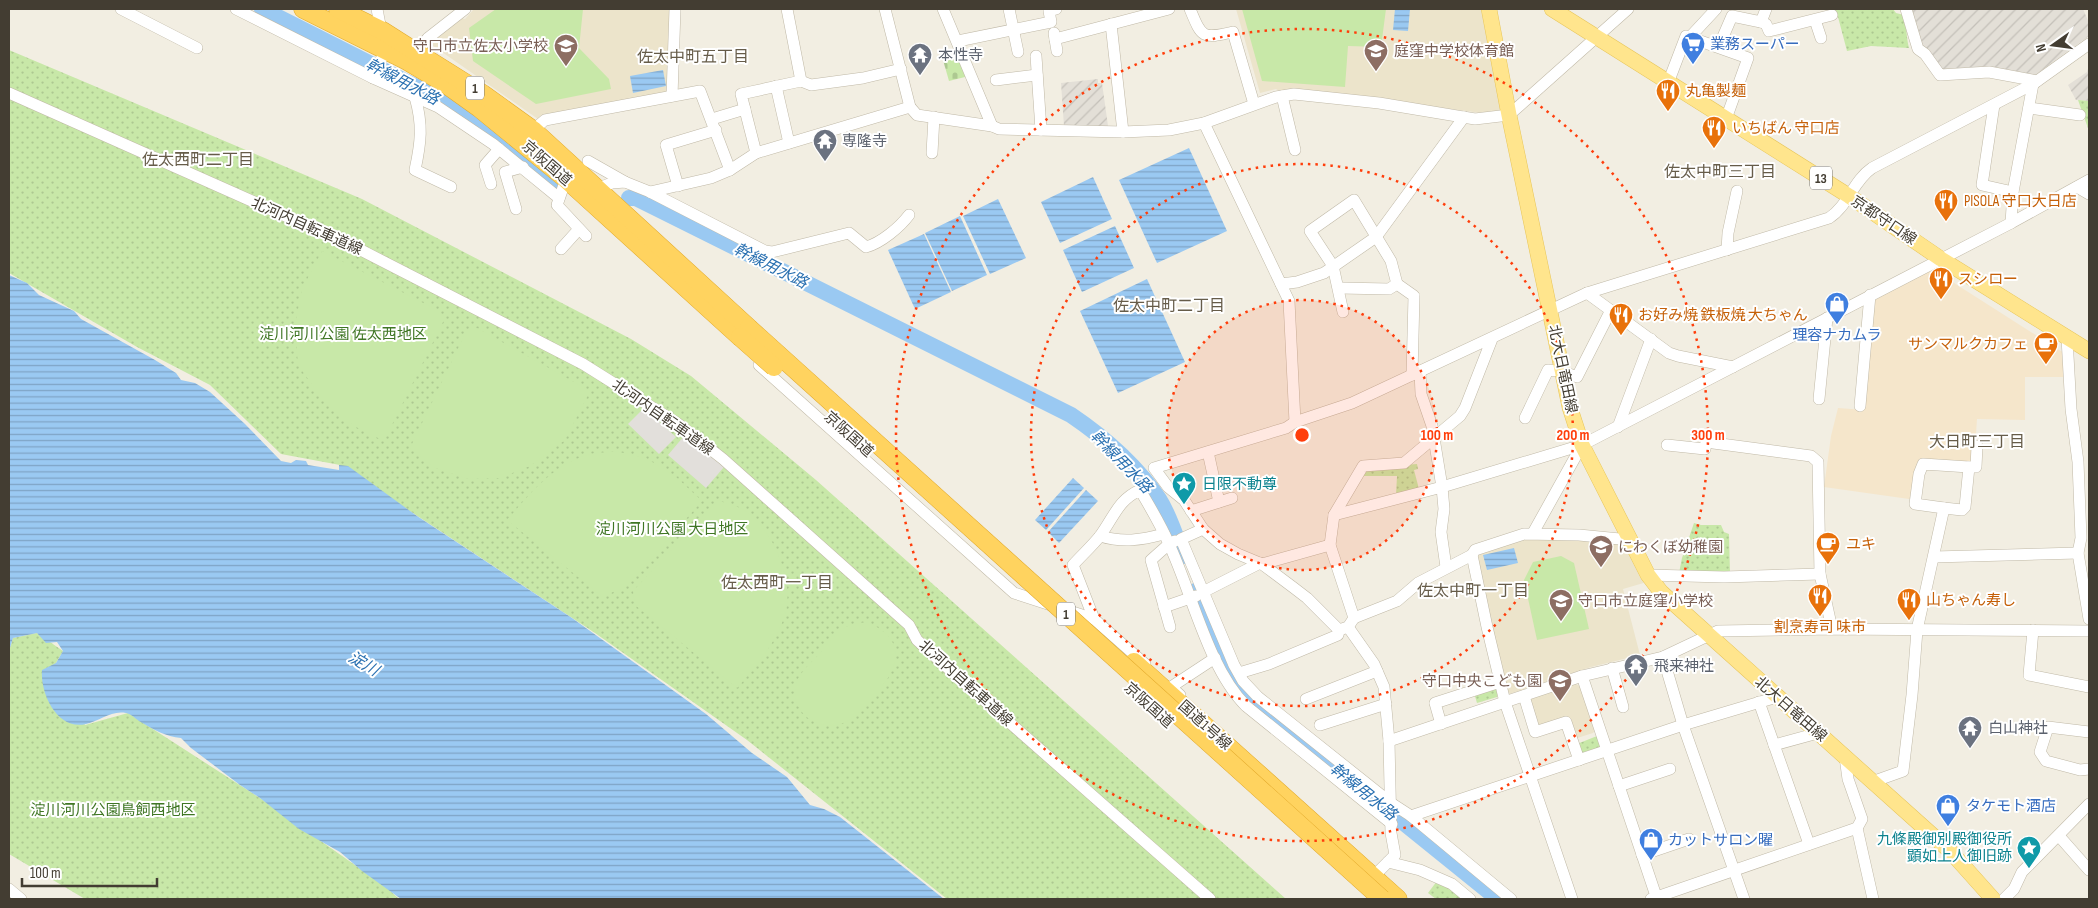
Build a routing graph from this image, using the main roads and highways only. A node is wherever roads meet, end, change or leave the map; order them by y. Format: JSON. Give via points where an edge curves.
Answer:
{"nodes":[{"id":1,"x":303,"y":9,"type":"edge"},
{"id":2,"x":338,"y":9,"type":"edge"},
{"id":3,"x":1489,"y":9,"type":"edge"},
{"id":4,"x":1552,"y":9,"type":"edge"},
{"id":5,"x":744,"y":333,"type":"junction"},
{"id":6,"x":2089,"y":351,"type":"edge"},
{"id":7,"x":1038,"y":590,"type":"junction"},
{"id":8,"x":1365,"y":899,"type":"edge"},
{"id":9,"x":1382,"y":899,"type":"edge"},
{"id":10,"x":1399,"y":899,"type":"edge"},
{"id":11,"x":1993,"y":899,"type":"edge"}],
"edges":[{"from":1,"to":5,"type":"highway","name":"京阪国道","number":"1","via":[[379,65],[408,61],[465,98],[512,133]]},
{"from":2,"to":5,"type":"highway","name":"京阪国道","number":"1","via":[[383,31],[483,94],[533,130]]},
{"from":3,"to":11,"type":"main road","name":"北大日竜田線","via":[[1570,408],[1582,445],[1648,575],[1660,592],[1707,635],[1950,851]]},
{"from":4,"to":6,"type":"main road","name":"京都守口線","number":"13"},
{"from":5,"to":7,"type":"highway","name":"京阪国道","number":"1","bridge":true},
{"from":5,"to":8,"type":"highway","name":"京阪国道","number":"1","bridge":true},
{"from":7,"to":9,"type":"highway","name":"京阪国道","number":"1","bridge":true},
{"from":7,"to":10,"type":"highway","name":"国道1号線","number":"1","bridge":true,"via":[[1134,662]]}]}
